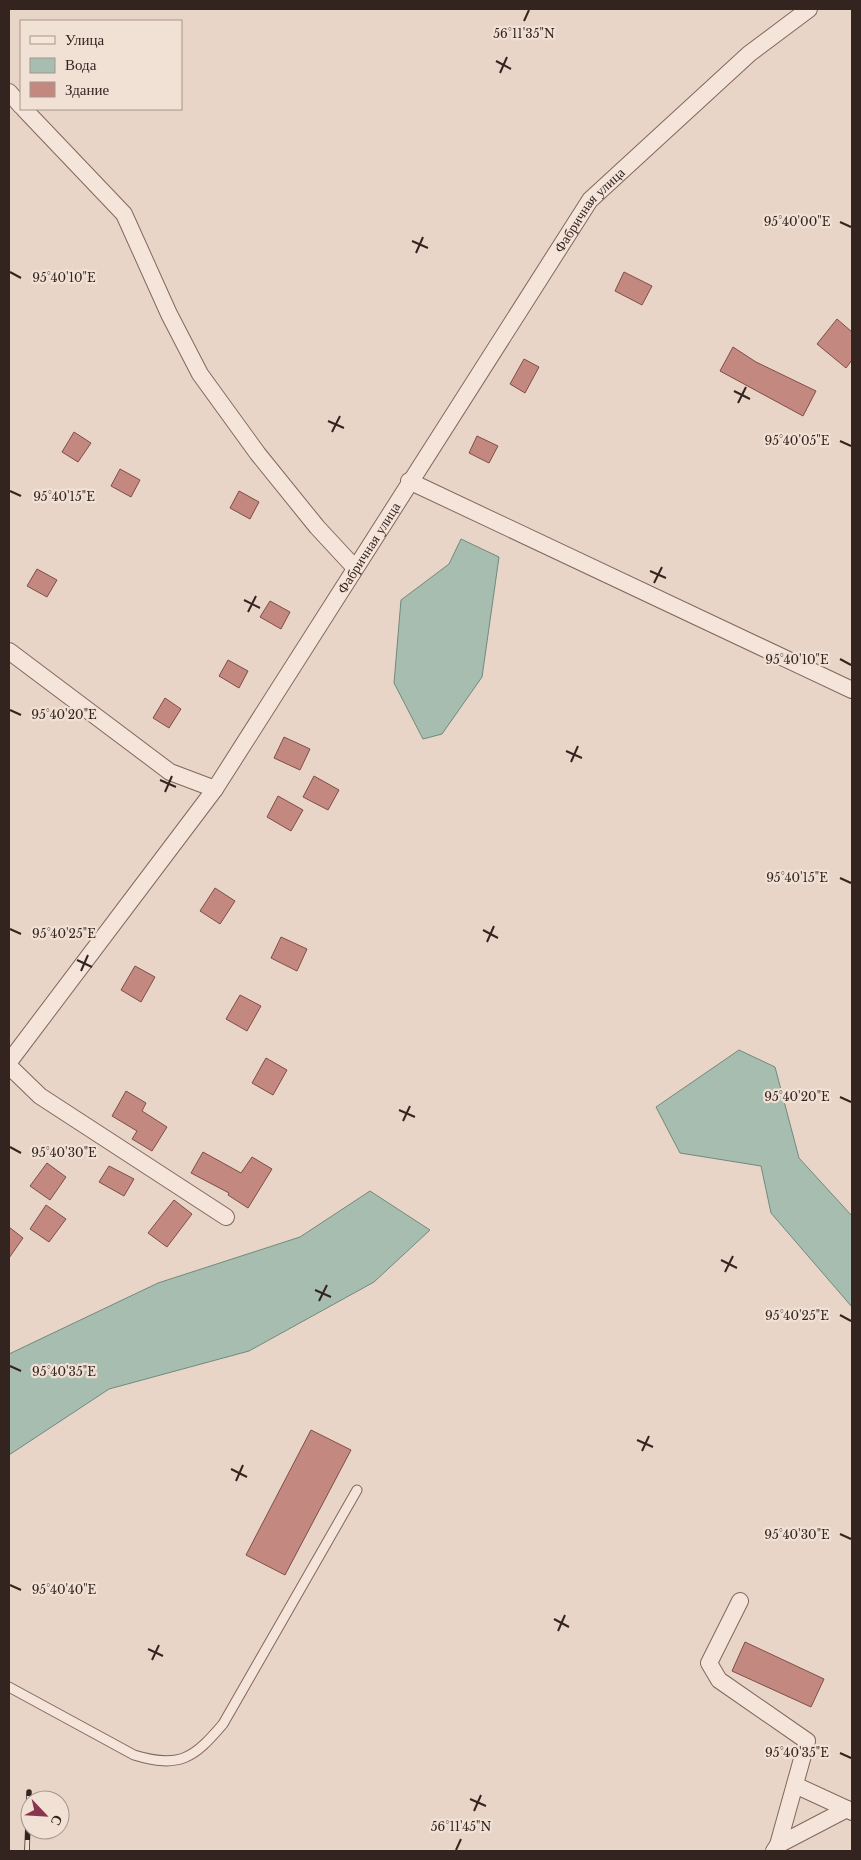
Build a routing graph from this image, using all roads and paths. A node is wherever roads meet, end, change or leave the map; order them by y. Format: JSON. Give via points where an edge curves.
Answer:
{"nodes":[{"id":1,"x":809,"y":9,"type":"edge"},
{"id":2,"x":9,"y":92,"type":"edge"},
{"id":3,"x":20,"y":105,"type":"edge"},
{"id":4,"x":25,"y":110,"type":"edge"},
{"id":5,"x":409,"y":481,"type":"junction"},
{"id":6,"x":355,"y":568,"type":"junction"},
{"id":7,"x":9,"y":651,"type":"edge"},
{"id":8,"x":852,"y":690,"type":"edge"},
{"id":9,"x":215,"y":790,"type":"junction"},
{"id":10,"x":9,"y":1062,"type":"edge"},
{"id":11,"x":9,"y":1066,"type":"edge"},
{"id":12,"x":226,"y":1217,"type":"dead end"},
{"id":13,"x":357,"y":1490,"type":"dead end"},
{"id":14,"x":740,"y":1601,"type":"dead end"},
{"id":15,"x":9,"y":1687,"type":"edge"},
{"id":16,"x":795,"y":1785,"type":"junction"},
{"id":17,"x":850,"y":1811,"type":"edge"},
{"id":18,"x":776,"y":1848,"type":"edge"}],
"edges":[{"from":1,"to":5,"type":"street","name":"Фабричная улица","via":[[749,54],[590,200]]},
{"from":2,"to":3,"type":"street"},
{"from":4,"to":6,"type":"street","via":[[124,214],[200,374],[258,454]]},
{"from":5,"to":6,"type":"street","name":"Фабричная улица"},
{"from":5,"to":8,"type":"street"},
{"from":6,"to":9,"type":"street","name":"Фабричная улица"},
{"from":7,"to":9,"type":"street","via":[[170,772]]},
{"from":9,"to":10,"type":"street","name":"Фабричная улица"},
{"from":11,"to":12,"type":"street","via":[[40,1096]]},
{"from":13,"to":15,"type":"lane","via":[[223,1724],[204,1746],[188,1756],[170,1762],[134,1755]]},
{"from":14,"to":16,"type":"street","via":[[709,1663],[719,1680],[807,1741]]},
{"from":16,"to":17,"type":"street"},
{"from":16,"to":18,"type":"street"},
{"from":17,"to":18,"type":"street"}]}
